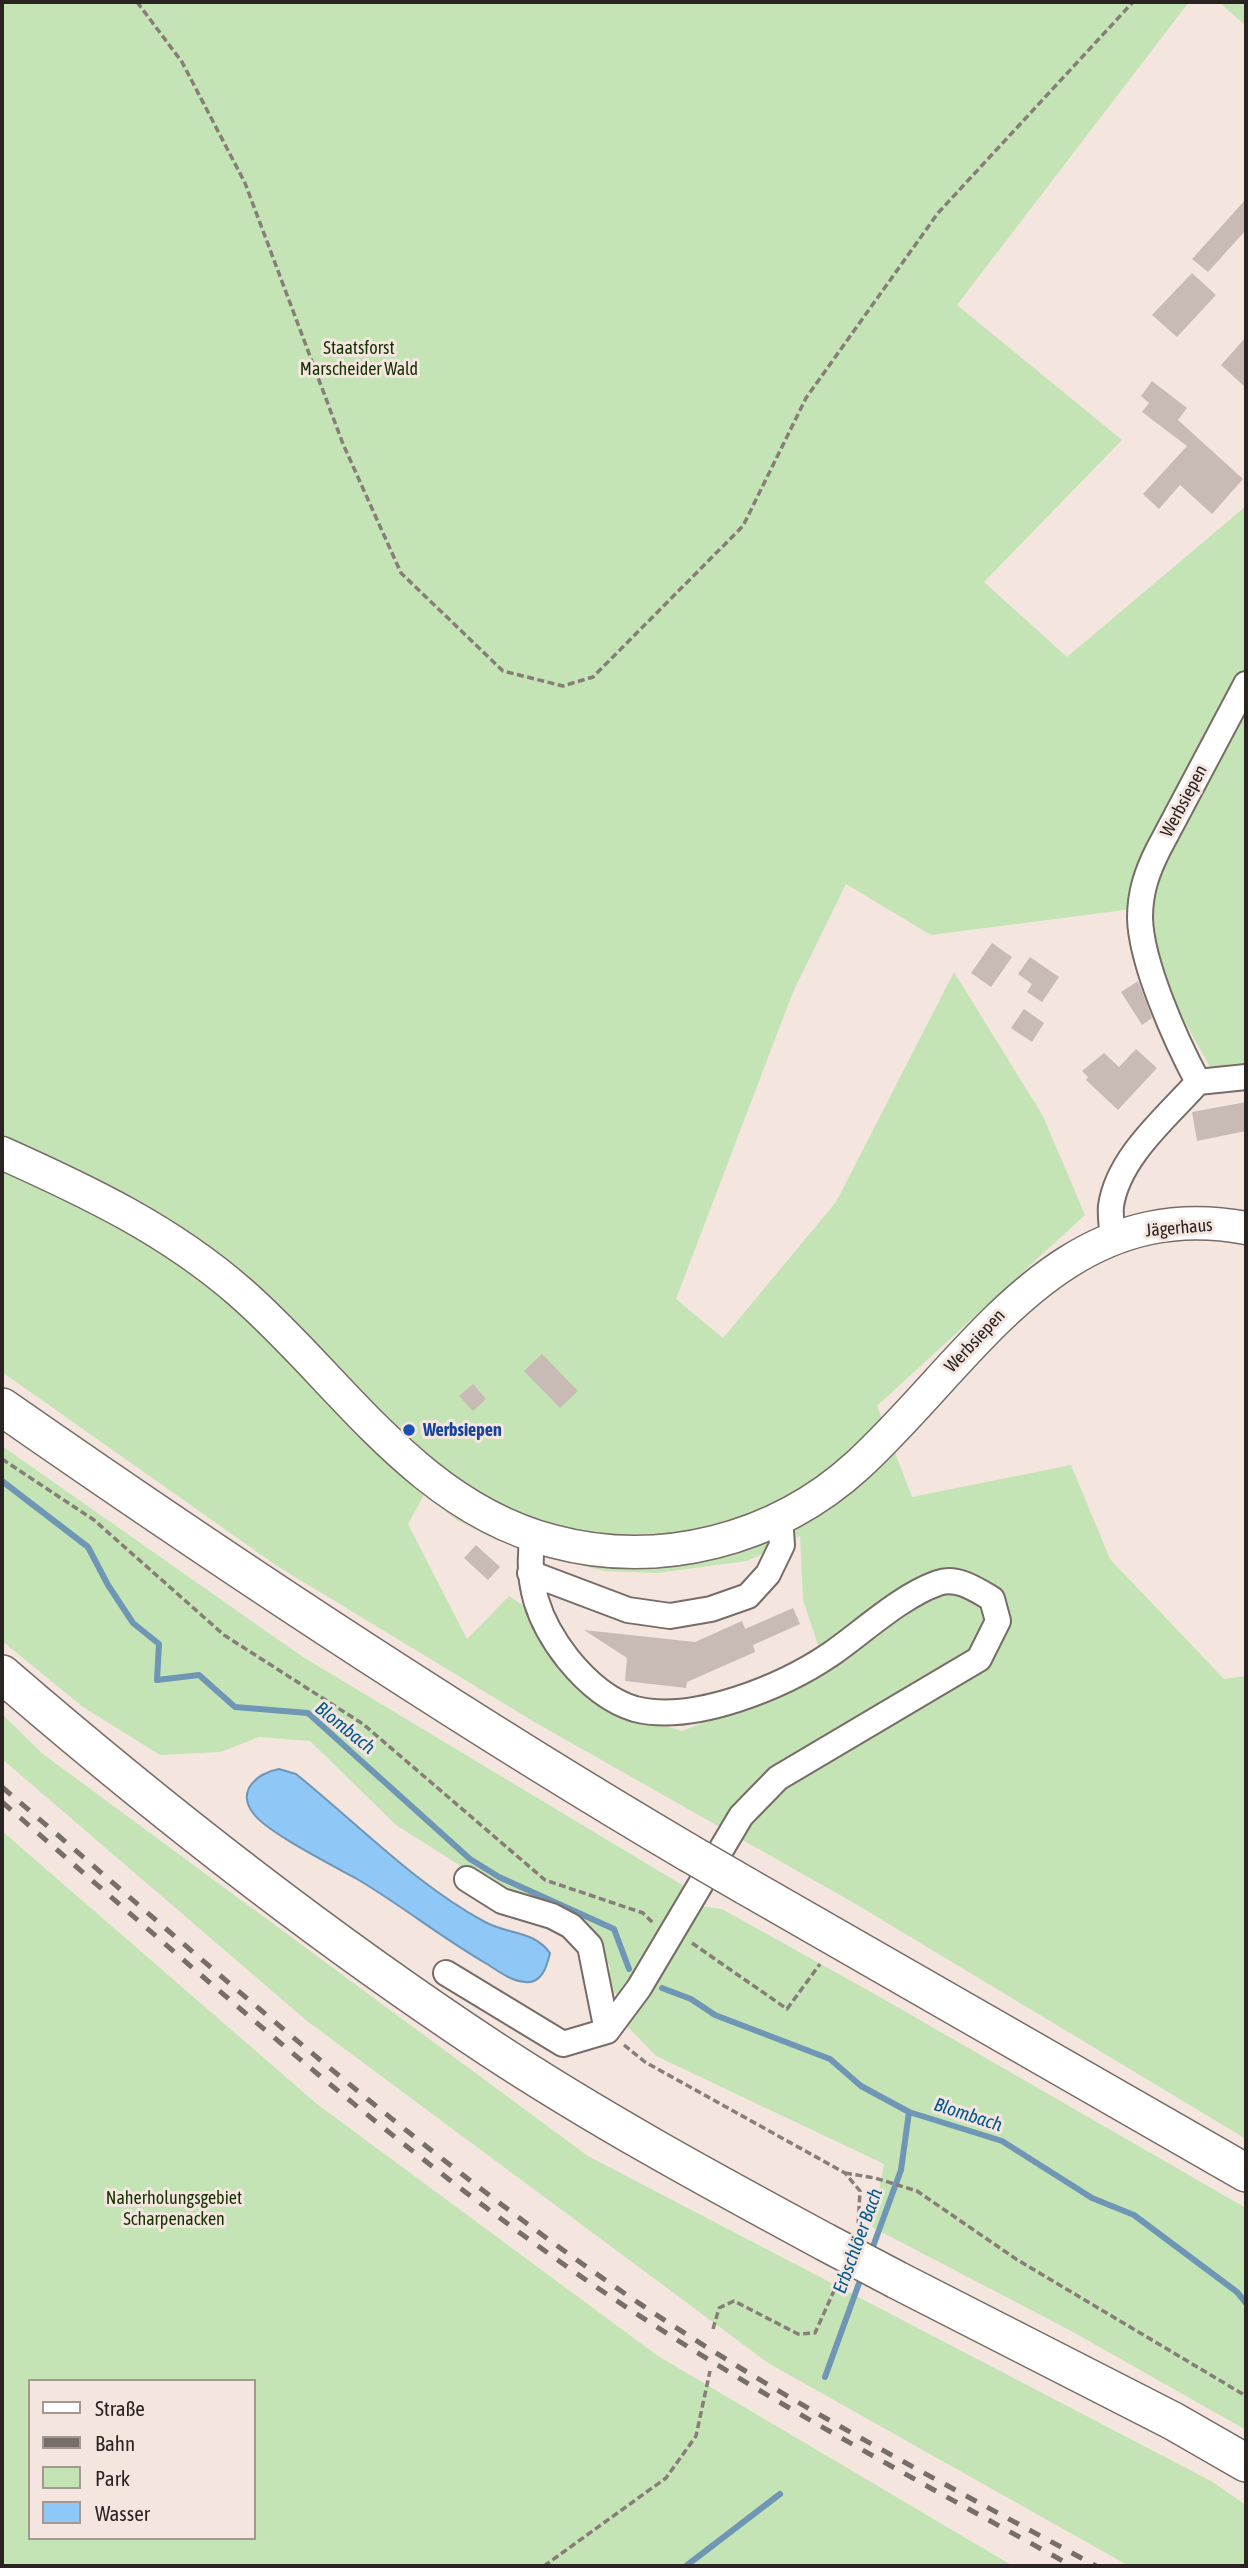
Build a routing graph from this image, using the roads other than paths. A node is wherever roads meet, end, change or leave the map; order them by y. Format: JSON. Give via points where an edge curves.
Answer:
{"nodes":[{"id":1,"x":1246,"y":684,"type":"edge"},
{"id":2,"x":1246,"y":1077,"type":"edge"},
{"id":3,"x":1198,"y":1082,"type":"junction"},
{"id":4,"x":2,"y":1153,"type":"edge"},
{"id":5,"x":1246,"y":1228,"type":"edge"},
{"id":6,"x":1113,"y":1238,"type":"junction"},
{"id":7,"x":2,"y":1407,"type":"edge"},
{"id":8,"x":780,"y":1518,"type":"junction"},
{"id":9,"x":533,"y":1535,"type":"junction"},
{"id":10,"x":530,"y":1573,"type":"junction"},
{"id":11,"x":2,"y":1674,"type":"edge"},
{"id":12,"x":467,"y":1879,"type":"dead end"},
{"id":13,"x":446,"y":1973,"type":"dead end"},
{"id":14,"x":607,"y":2031,"type":"junction"},
{"id":15,"x":1246,"y":2173,"type":"edge"},
{"id":16,"x":1246,"y":2463,"type":"edge"}],
"edges":[{"from":1,"to":3,"type":"street","name":"Werbsiepen","via":[[1146,874],[1141,898],[1144,942],[1166,1012]]},
{"from":2,"to":3,"type":"street"},
{"from":3,"to":6,"type":"street","via":[[1126,1168],[1111,1204]]},
{"from":4,"to":9,"type":"main road","name":"Werbsiepen","via":[[97,1196],[190,1254],[268,1318],[409,1462],[471,1507]]},
{"from":5,"to":6,"type":"main road","name":"Jägerhaus","via":[[1172,1225]]},
{"from":6,"to":8,"type":"main road","name":"Werbsiepen","via":[[1026,1290],[857,1466]]},
{"from":7,"to":15,"type":"highway","bridge":true,"via":[[223,1561],[425,1692],[689,1853]]},
{"from":8,"to":9,"type":"main road","name":"Werbsiepen","via":[[724,1540],[665,1551],[587,1549]]},
{"from":8,"to":10,"type":"street","via":[[782,1545],[768,1574],[748,1597],[711,1609],[670,1616],[628,1611]]},
{"from":9,"to":10,"type":"street"},
{"from":10,"to":14,"type":"street","via":[[537,1608],[557,1644],[589,1684],[634,1709],[669,1712],[728,1701],[794,1674],[940,1582],[967,1584],[992,1599],[998,1620],[979,1659],[778,1778],[741,1816],[639,1988]]},
{"from":11,"to":16,"type":"highway","bridge":true,"via":[[292,1909],[491,2048],[694,2171],[841,2237],[897,2280]]},
{"from":12,"to":14,"type":"street","via":[[502,1901],[571,1926],[590,1946]]},
{"from":13,"to":14,"type":"street","via":[[563,2045]]}]}
